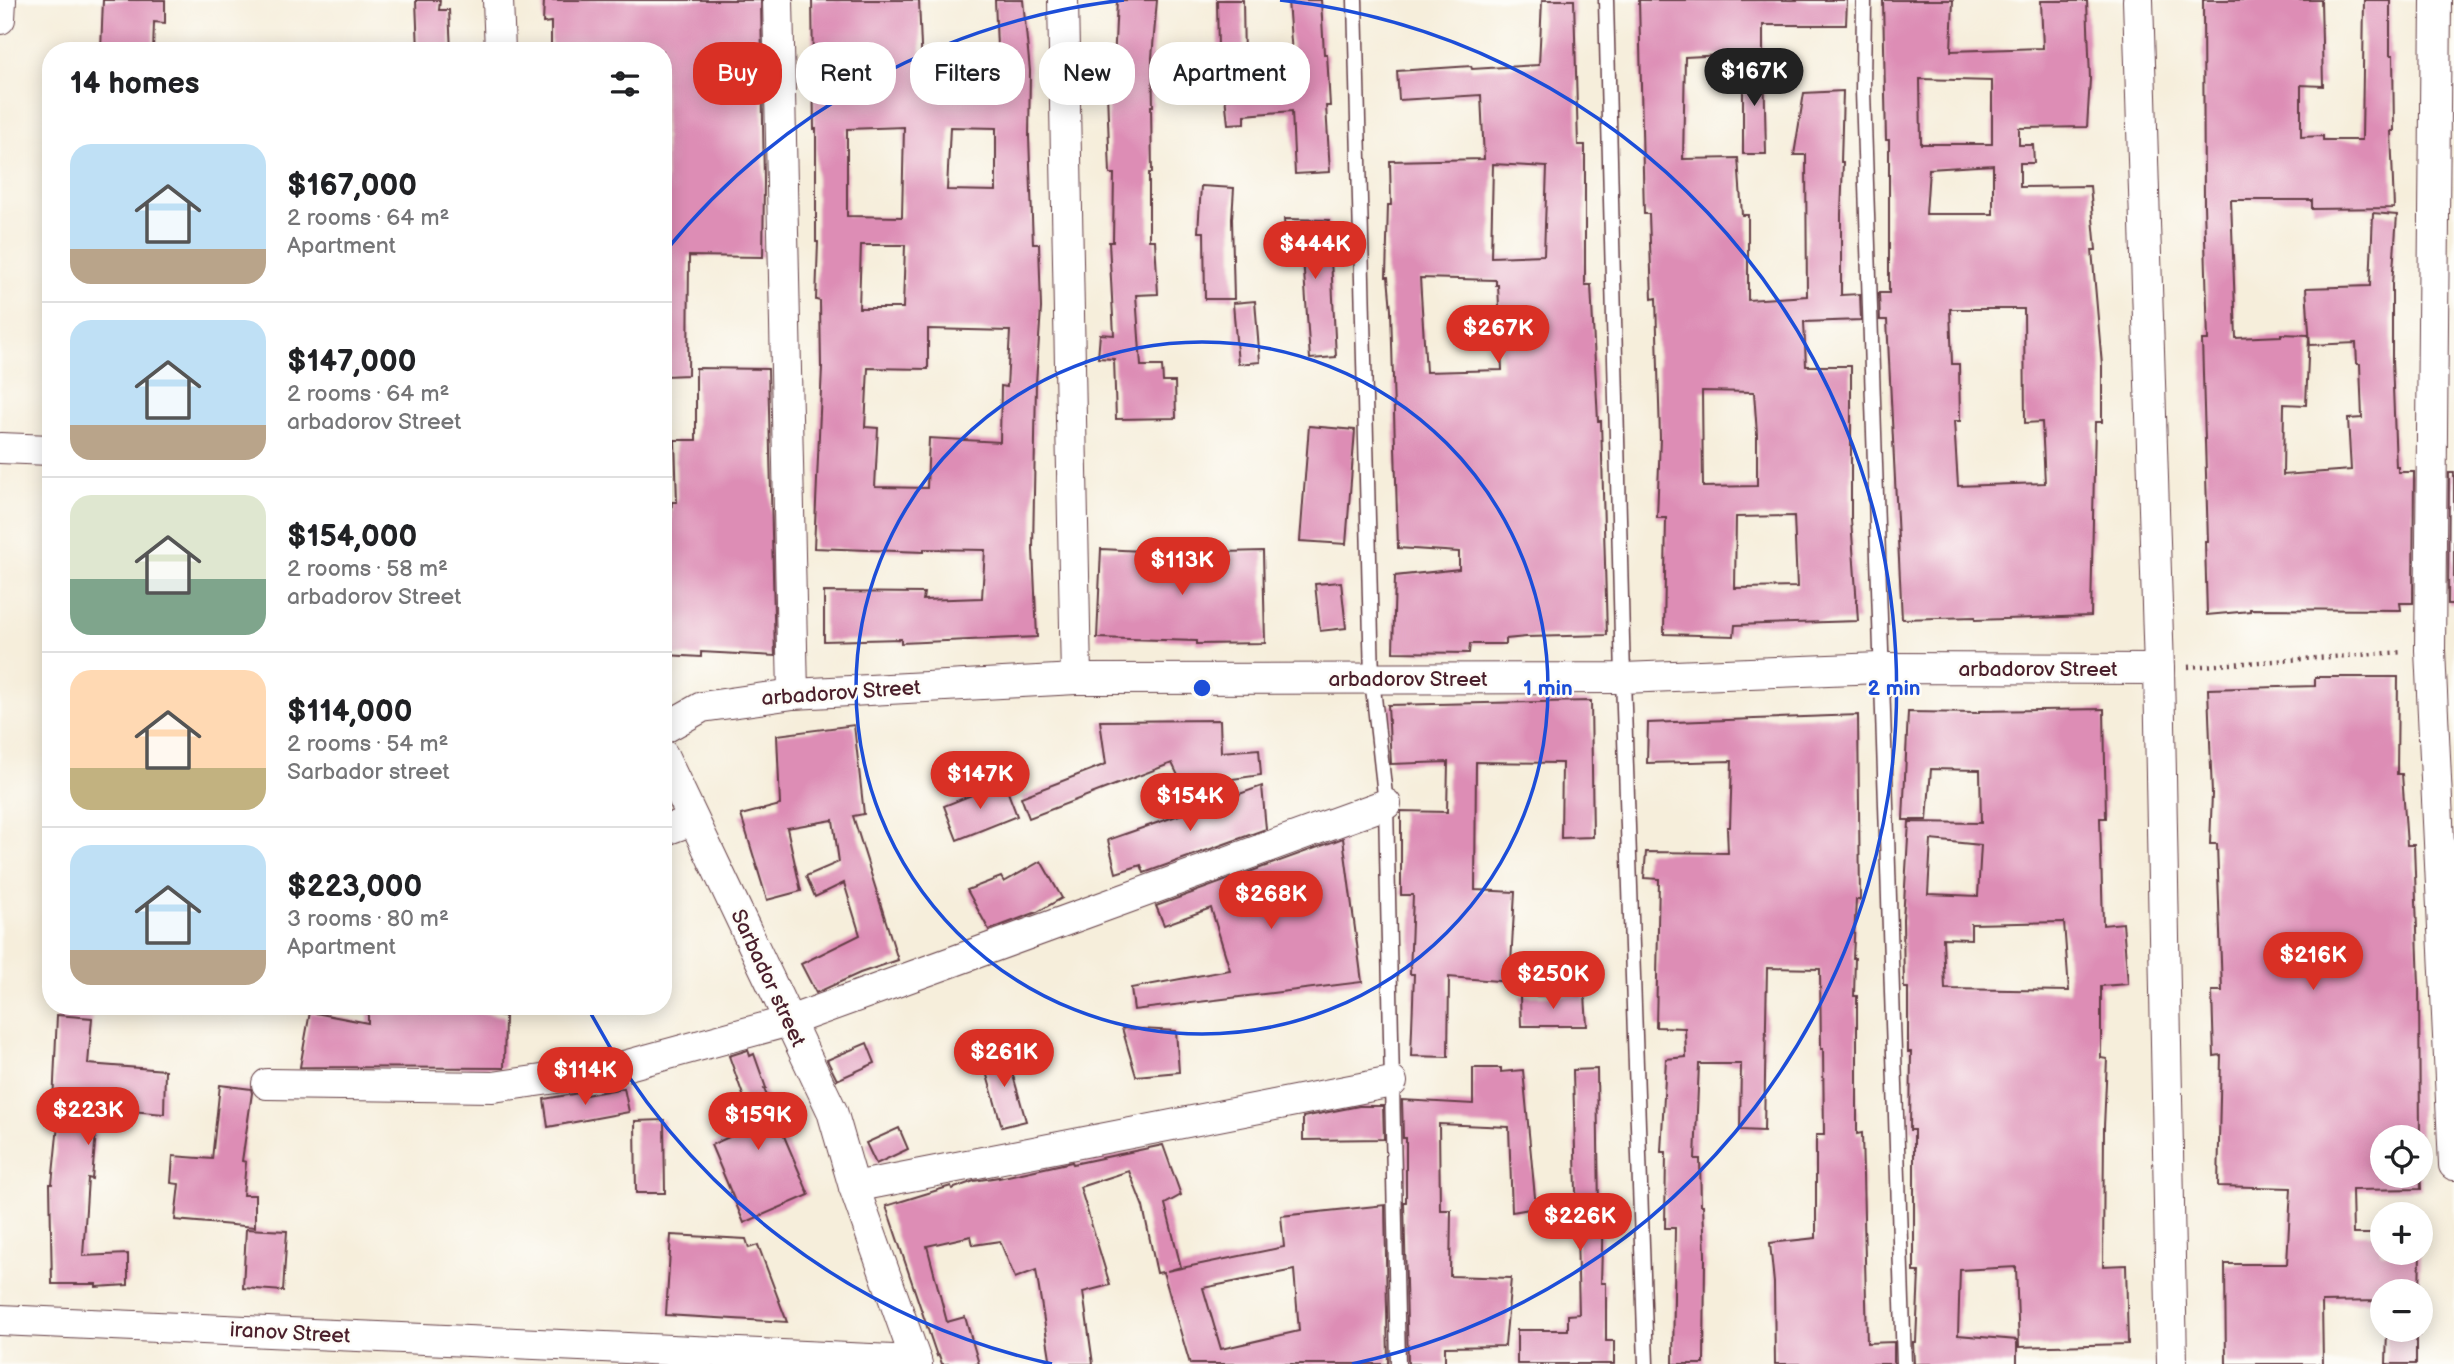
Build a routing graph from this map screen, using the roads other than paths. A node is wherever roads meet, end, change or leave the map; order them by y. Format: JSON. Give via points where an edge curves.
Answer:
{"nodes":[{"id":1,"x":1,"y":0,"type":"edge"},
{"id":2,"x":498,"y":0,"type":"edge"},
{"id":3,"x":778,"y":0,"type":"edge"},
{"id":4,"x":1063,"y":0,"type":"edge"},
{"id":5,"x":1355,"y":0,"type":"edge"},
{"id":6,"x":1606,"y":0,"type":"edge"},
{"id":7,"x":1864,"y":0,"type":"edge"},
{"id":8,"x":2138,"y":0,"type":"edge"},
{"id":9,"x":2437,"y":0,"type":"edge"},
{"id":10,"x":0,"y":19,"type":"edge"},
{"id":11,"x":500,"y":42,"type":"edge"},
{"id":12,"x":0,"y":448,"type":"edge"},
{"id":13,"x":42,"y":450,"type":"edge"},
{"id":14,"x":1880,"y":668,"type":"junction"},
{"id":15,"x":2159,"y":669,"type":"junction"},
{"id":16,"x":1623,"y":678,"type":"junction"},
{"id":17,"x":1076,"y":679,"type":"junction"},
{"id":18,"x":1372,"y":679,"type":"junction"},
{"id":19,"x":793,"y":694,"type":"junction"},
{"id":20,"x":672,"y":724,"type":"edge"},
{"id":21,"x":672,"y":774,"type":"edge"},
{"id":22,"x":1385,"y":804,"type":"junction"},
{"id":23,"x":693,"y":820,"type":"junction"},
{"id":24,"x":672,"y":828,"type":"edge"},
{"id":25,"x":789,"y":1021,"type":"junction"},
{"id":26,"x":1392,"y":1082,"type":"junction"},
{"id":27,"x":267,"y":1084,"type":"dead end"},
{"id":28,"x":2454,"y":1165,"type":"edge"},
{"id":29,"x":854,"y":1186,"type":"junction"},
{"id":30,"x":0,"y":1321,"type":"edge"},
{"id":31,"x":917,"y":1362,"type":"edge"},
{"id":32,"x":1398,"y":1364,"type":"edge"},
{"id":33,"x":1646,"y":1364,"type":"edge"},
{"id":34,"x":1904,"y":1364,"type":"edge"},
{"id":35,"x":2172,"y":1364,"type":"edge"}],
"edges":[{"from":1,"to":10,"type":"street"},
{"from":2,"to":11,"type":"street"},
{"from":3,"to":19,"type":"street"},
{"from":4,"to":17,"type":"street"},
{"from":5,"to":18,"type":"lane"},
{"from":6,"to":16,"type":"lane"},
{"from":7,"to":14,"type":"lane"},
{"from":8,"to":15,"type":"street"},
{"from":9,"to":28,"type":"street","via":[[2430,650]]},
{"from":12,"to":13,"type":"street"},
{"from":14,"to":15,"type":"street","name":"arbadorov Street"},
{"from":14,"to":16,"type":"street","name":"arbadorov Street"},
{"from":14,"to":34,"type":"lane"},
{"from":15,"to":35,"type":"street"},
{"from":16,"to":18,"type":"street","name":"arbadorov Street"},
{"from":16,"to":33,"type":"lane"},
{"from":17,"to":18,"type":"street","name":"arbadorov Street"},
{"from":17,"to":19,"type":"street","name":"arbadorov Street"},
{"from":18,"to":22,"type":"lane"},
{"from":19,"to":20,"type":"street","name":"arbadorov Street","via":[[702,707]]},
{"from":21,"to":23,"type":"street","name":"Sarbador street"},
{"from":22,"to":25,"type":"street"},
{"from":22,"to":26,"type":"lane"},
{"from":23,"to":24,"type":"street"},
{"from":23,"to":25,"type":"street","name":"Sarbador street"},
{"from":25,"to":27,"type":"street","via":[[606,1071],[493,1087]]},
{"from":25,"to":29,"type":"street","name":"Sarbador street","via":[[832,1111]]},
{"from":26,"to":29,"type":"street"},
{"from":26,"to":32,"type":"lane"},
{"from":29,"to":31,"type":"street","name":"Sarbador street"},
{"from":30,"to":31,"type":"street","name":"iranov Street"}]}
